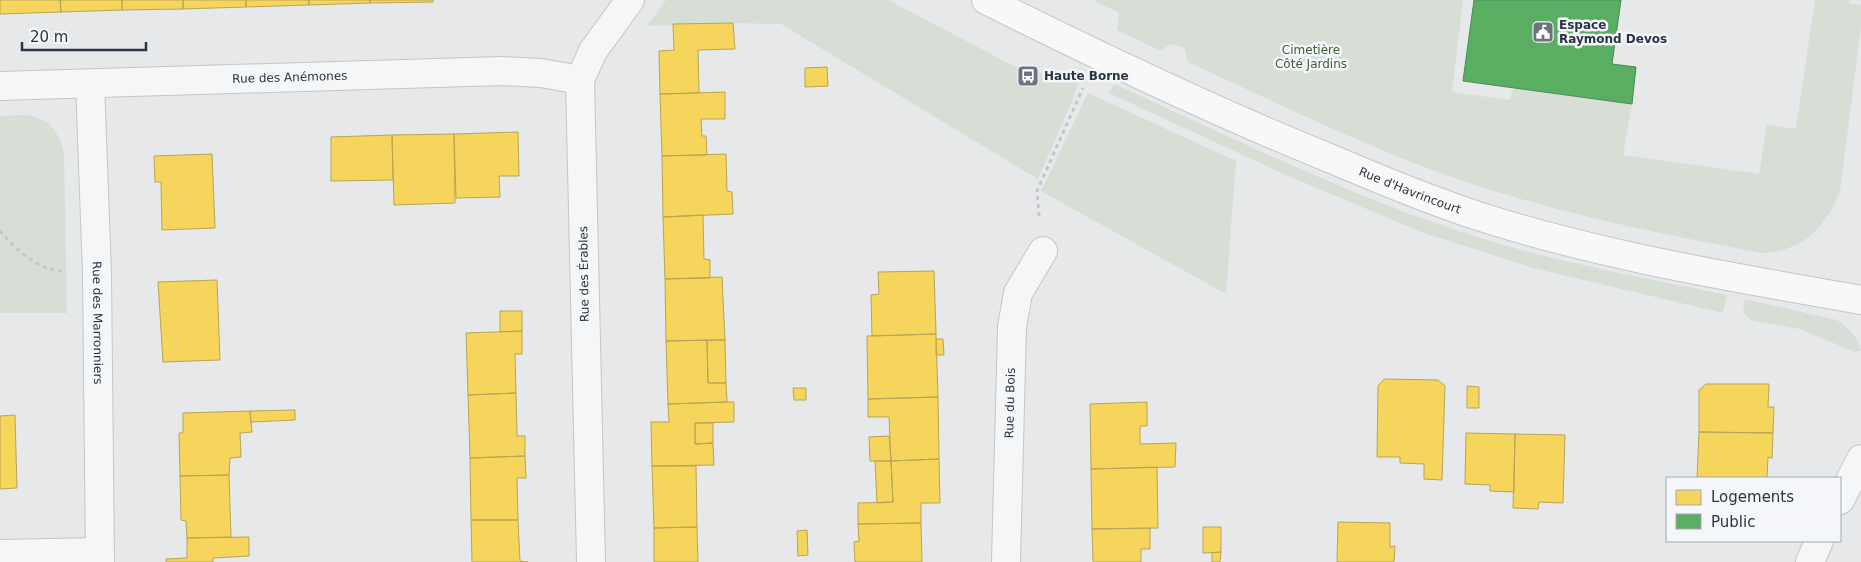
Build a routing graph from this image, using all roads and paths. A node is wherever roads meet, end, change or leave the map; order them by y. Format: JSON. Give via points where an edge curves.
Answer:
{"nodes":[{"id":1,"x":630,"y":0,"type":"edge"},
{"id":2,"x":986,"y":0,"type":"edge"},
{"id":3,"x":1102,"y":58,"type":"junction"},
{"id":4,"x":580,"y":80,"type":"junction"},
{"id":5,"x":90,"y":84,"type":"junction"},
{"id":6,"x":0,"y":86,"type":"edge"},
{"id":7,"x":0,"y":231,"type":"edge"},
{"id":8,"x":1042,"y":251,"type":"joint"},
{"id":9,"x":97,"y":273,"type":"junction"},
{"id":10,"x":1861,"y":300,"type":"edge"},
{"id":11,"x":1861,"y":459,"type":"edge"},
{"id":12,"x":1841,"y":498,"type":"edge"},
{"id":13,"x":1819,"y":542,"type":"edge"},
{"id":14,"x":0,"y":554,"type":"edge"},
{"id":15,"x":100,"y":557,"type":"edge"},
{"id":16,"x":591,"y":562,"type":"edge"},
{"id":17,"x":1006,"y":562,"type":"edge"},
{"id":18,"x":1810,"y":562,"type":"edge"}],
"edges":[{"from":1,"to":4,"type":"street","name":"Rue des Érables","via":[[593,51]]},
{"from":2,"to":3,"type":"street","name":"Rue d'Havrincourt"},
{"from":3,"to":8,"type":"path","via":[[1082,89],[1037,190]]},
{"from":3,"to":10,"type":"street","name":"Rue d'Havrincourt","via":[[1271,134],[1476,216],[1624,255]]},
{"from":4,"to":5,"type":"street","name":"Rue des Anémones","via":[[502,71]]},
{"from":4,"to":16,"type":"street","name":"Rue des Érables"},
{"from":5,"to":6,"type":"street","name":"Rue des Anémones"},
{"from":5,"to":9,"type":"street","name":"Rue des Marronniers"},
{"from":7,"to":9,"type":"path","via":[[29,259],[49,270]]},
{"from":8,"to":17,"type":"street","name":"Rue du Bois","via":[[1018,293],[1012,327]]},
{"from":9,"to":15,"type":"street","name":"Rue des Marronniers"},
{"from":11,"to":12,"type":"street"},
{"from":13,"to":18,"type":"street"},
{"from":14,"to":15,"type":"street"}]}
